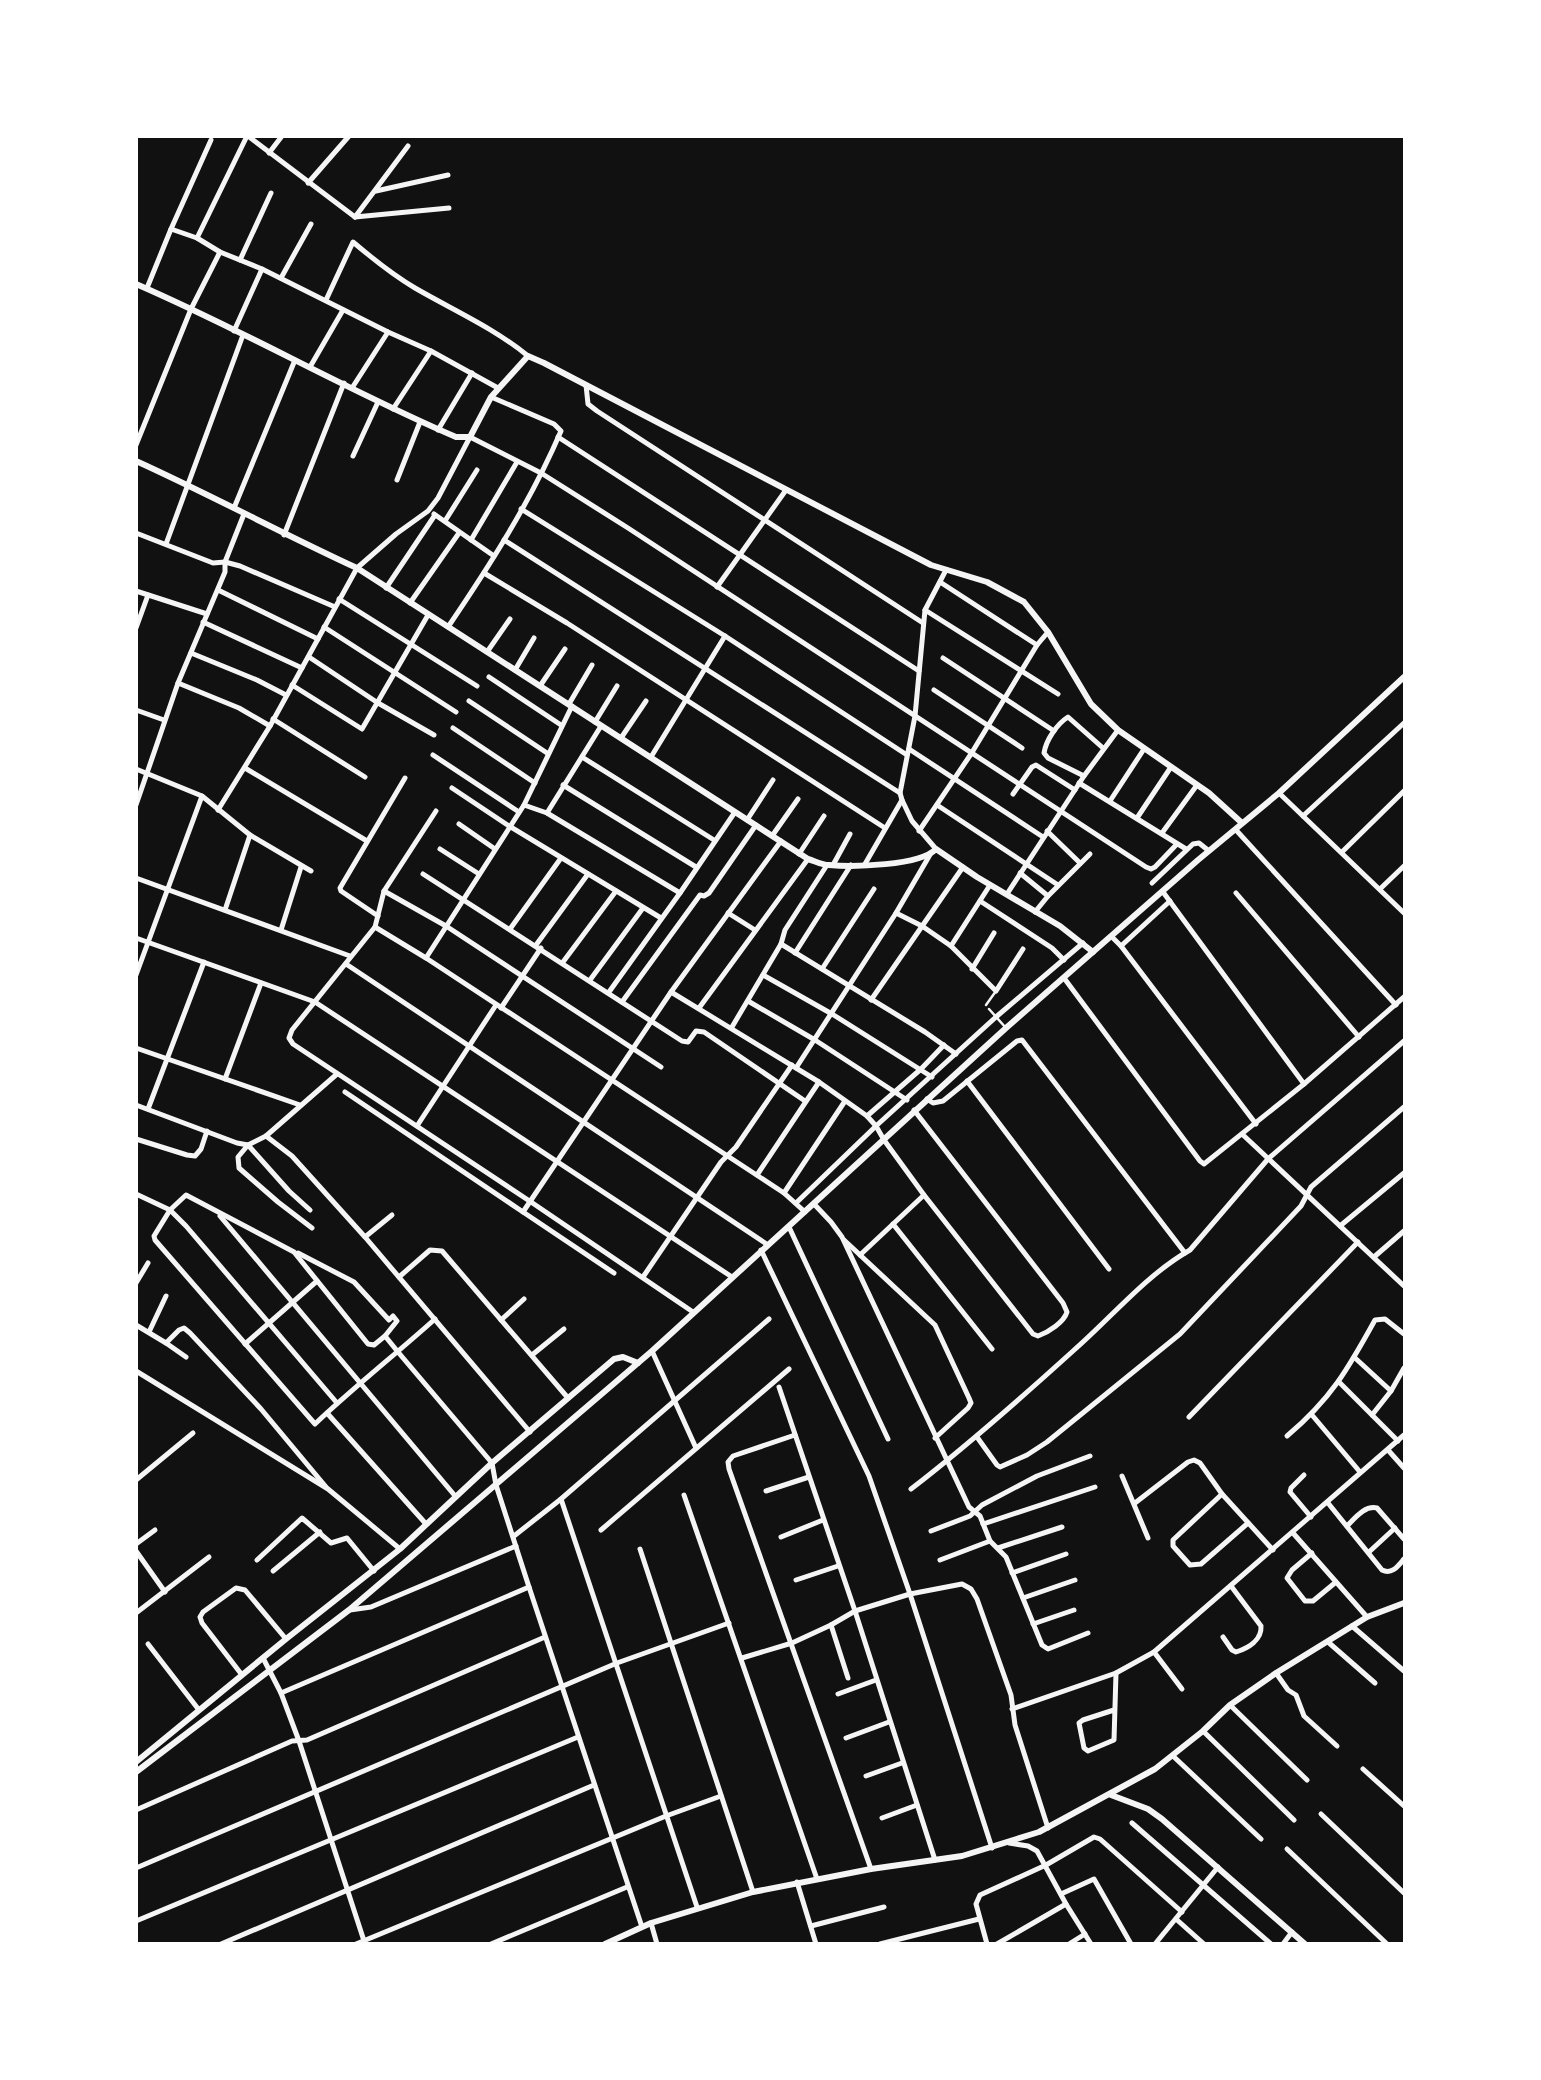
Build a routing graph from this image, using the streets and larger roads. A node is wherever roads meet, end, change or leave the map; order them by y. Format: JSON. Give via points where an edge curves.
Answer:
{"nodes":[{"id":1,"x":248,"y":136,"type":"edge"},
{"id":2,"x":282,"y":136,"type":"edge"},
{"id":3,"x":349,"y":136,"type":"edge"},
{"id":4,"x":211,"y":139,"type":"dead end"},
{"id":5,"x":408,"y":146,"type":"dead end"},
{"id":6,"x":269,"y":153,"type":"junction"},
{"id":7,"x":448,"y":175,"type":"dead end"},
{"id":8,"x":308,"y":183,"type":"junction"},
{"id":9,"x":374,"y":191,"type":"junction"},
{"id":10,"x":271,"y":193,"type":"dead end"},
{"id":11,"x":449,"y":208,"type":"dead end"},
{"id":12,"x":355,"y":217,"type":"junction"},
{"id":13,"x":311,"y":224,"type":"dead end"},
{"id":14,"x":171,"y":229,"type":"junction"},
{"id":15,"x":197,"y":238,"type":"junction"},
{"id":16,"x":220,"y":252,"type":"junction"},
{"id":17,"x":240,"y":260,"type":"junction"},
{"id":18,"x":262,"y":269,"type":"junction"},
{"id":19,"x":281,"y":278,"type":"junction"},
{"id":20,"x":136,"y":284,"type":"edge"},
{"id":21,"x":147,"y":288,"type":"junction"},
{"id":22,"x":326,"y":300,"type":"junction"},
{"id":23,"x":191,"y":309,"type":"junction"},
{"id":24,"x":343,"y":310,"type":"junction"},
{"id":25,"x":234,"y":331,"type":"junction"},
{"id":26,"x":387,"y":332,"type":"junction"},
{"id":27,"x":243,"y":335,"type":"junction"},
{"id":28,"x":431,"y":351,"type":"junction"},
{"id":29,"x":528,"y":356,"type":"junction"},
{"id":30,"x":295,"y":360,"type":"junction"},
{"id":31,"x":310,"y":367,"type":"junction"},
{"id":32,"x":472,"y":373,"type":"junction"},
{"id":33,"x":344,"y":383,"type":"junction"},
{"id":34,"x":586,"y":384,"type":"junction"},
{"id":35,"x":352,"y":388,"type":"junction"},
{"id":36,"x":498,"y":388,"type":"junction"},
{"id":37,"x":491,"y":397,"type":"junction"},
{"id":38,"x":378,"y":402,"type":"junction"},
{"id":39,"x":393,"y":409,"type":"junction"},
{"id":40,"x":420,"y":422,"type":"junction"},
{"id":41,"x":438,"y":430,"type":"junction"},
{"id":42,"x":470,"y":437,"type":"junction"},
{"id":43,"x":558,"y":437,"type":"junction"},
{"id":44,"x":136,"y":445,"type":"edge"},
{"id":45,"x":353,"y":456,"type":"dead end"},
{"id":46,"x":136,"y":461,"type":"edge"},
{"id":47,"x":517,"y":461,"type":"junction"},
{"id":48,"x":477,"y":470,"type":"dead end"},
{"id":49,"x":541,"y":473,"type":"junction"},
{"id":50,"x":397,"y":480,"type":"dead end"},
{"id":51,"x":188,"y":484,"type":"junction"},
{"id":52,"x":786,"y":490,"type":"junction"},
{"id":53,"x":234,"y":508,"type":"junction"},
{"id":54,"x":521,"y":509,"type":"junction"},
{"id":55,"x":428,"y":511,"type":"junction"},
{"id":56,"x":244,"y":514,"type":"junction"},
{"id":57,"x":435,"y":515,"type":"junction"},
{"id":58,"x":764,"y":519,"type":"junction"},
{"id":59,"x":444,"y":521,"type":"junction"},
{"id":60,"x":136,"y":533,"type":"edge"},
{"id":61,"x":459,"y":533,"type":"junction"},
{"id":62,"x":284,"y":535,"type":"junction"},
{"id":63,"x":471,"y":540,"type":"junction"},
{"id":64,"x":504,"y":540,"type":"junction"},
{"id":65,"x":166,"y":544,"type":"junction"},
{"id":66,"x":740,"y":554,"type":"junction"},
{"id":67,"x":494,"y":556,"type":"junction"},
{"id":68,"x":225,"y":562,"type":"junction"},
{"id":69,"x":357,"y":568,"type":"junction"},
{"id":70,"x":946,"y":570,"type":"junction"},
{"id":71,"x":484,"y":573,"type":"junction"},
{"id":72,"x":940,"y":582,"type":"junction"},
{"id":73,"x":717,"y":587,"type":"junction"},
{"id":74,"x":386,"y":588,"type":"junction"},
{"id":75,"x":218,"y":590,"type":"junction"},
{"id":76,"x":136,"y":591,"type":"edge"},
{"id":77,"x":148,"y":595,"type":"junction"},
{"id":78,"x":339,"y":599,"type":"junction"},
{"id":79,"x":410,"y":603,"type":"junction"},
{"id":80,"x":335,"y":607,"type":"junction"},
{"id":81,"x":925,"y":610,"type":"junction"},
{"id":82,"x":206,"y":614,"type":"junction"},
{"id":83,"x":428,"y":615,"type":"junction"},
{"id":84,"x":510,"y":619,"type":"dead end"},
{"id":85,"x":204,"y":622,"type":"junction"},
{"id":86,"x":923,"y":623,"type":"junction"},
{"id":87,"x":136,"y":628,"type":"edge"},
{"id":88,"x":324,"y":628,"type":"junction"},
{"id":89,"x":448,"y":628,"type":"junction"},
{"id":90,"x":1048,"y":632,"type":"junction"},
{"id":91,"x":725,"y":636,"type":"junction"},
{"id":92,"x":534,"y":638,"type":"dead end"},
{"id":93,"x":318,"y":639,"type":"junction"},
{"id":94,"x":411,"y":643,"type":"junction"},
{"id":95,"x":1037,"y":645,"type":"junction"},
{"id":96,"x":565,"y":649,"type":"dead end"},
{"id":97,"x":486,"y":652,"type":"junction"},
{"id":98,"x":191,"y":653,"type":"junction"},
{"id":99,"x":309,"y":657,"type":"junction"},
{"id":100,"x":943,"y":658,"type":"dead end"},
{"id":101,"x":592,"y":665,"type":"dead end"},
{"id":102,"x":302,"y":668,"type":"junction"},
{"id":103,"x":706,"y":668,"type":"junction"},
{"id":104,"x":515,"y":670,"type":"junction"},
{"id":105,"x":919,"y":671,"type":"junction"},
{"id":106,"x":1021,"y":672,"type":"junction"},
{"id":107,"x":394,"y":673,"type":"junction"},
{"id":108,"x":489,"y":677,"type":"dead end"},
{"id":109,"x":1405,"y":677,"type":"edge"},
{"id":110,"x":178,"y":683,"type":"junction"},
{"id":111,"x":292,"y":685,"type":"junction"},
{"id":112,"x":477,"y":686,"type":"dead end"},
{"id":113,"x":540,"y":686,"type":"junction"},
{"id":114,"x":617,"y":686,"type":"dead end"},
{"id":115,"x":934,"y":691,"type":"dead end"},
{"id":116,"x":1058,"y":694,"type":"dead end"},
{"id":117,"x":286,"y":695,"type":"junction"},
{"id":118,"x":1004,"y":698,"type":"junction"},
{"id":119,"x":686,"y":699,"type":"junction"},
{"id":120,"x":470,"y":701,"type":"dead end"},
{"id":121,"x":646,"y":701,"type":"dead end"},
{"id":122,"x":378,"y":703,"type":"junction"},
{"id":123,"x":570,"y":705,"type":"junction"},
{"id":124,"x":136,"y":710,"type":"edge"},
{"id":125,"x":456,"y":712,"type":"dead end"},
{"id":126,"x":915,"y":716,"type":"junction"},
{"id":127,"x":164,"y":720,"type":"junction"},
{"id":128,"x":271,"y":722,"type":"junction"},
{"id":129,"x":1405,"y":723,"type":"edge"},
{"id":130,"x":598,"y":724,"type":"junction"},
{"id":131,"x":561,"y":725,"type":"junction"},
{"id":132,"x":988,"y":725,"type":"junction"},
{"id":133,"x":453,"y":728,"type":"dead end"},
{"id":134,"x":1118,"y":730,"type":"junction"},
{"id":135,"x":1054,"y":731,"type":"junction"},
{"id":136,"x":434,"y":736,"type":"dead end"},
{"id":137,"x":621,"y":738,"type":"junction"},
{"id":138,"x":1022,"y":748,"type":"dead end"},
{"id":139,"x":1103,"y":748,"type":"junction"},
{"id":140,"x":1144,"y":749,"type":"junction"},
{"id":141,"x":908,"y":752,"type":"junction"},
{"id":142,"x":547,"y":753,"type":"junction"},
{"id":143,"x":971,"y":754,"type":"junction"},
{"id":144,"x":433,"y":755,"type":"dead end"},
{"id":145,"x":582,"y":757,"type":"junction"},
{"id":146,"x":650,"y":757,"type":"junction"},
{"id":147,"x":1171,"y":767,"type":"junction"},
{"id":148,"x":245,"y":768,"type":"junction"},
{"id":149,"x":136,"y":769,"type":"edge"},
{"id":150,"x":148,"y":773,"type":"junction"},
{"id":151,"x":1084,"y":776,"type":"junction"},
{"id":152,"x":365,"y":777,"type":"dead end"},
{"id":153,"x":405,"y":778,"type":"dead end"},
{"id":154,"x":954,"y":779,"type":"junction"},
{"id":155,"x":773,"y":780,"type":"dead end"},
{"id":156,"x":535,"y":783,"type":"junction"},
{"id":157,"x":563,"y":785,"type":"junction"},
{"id":158,"x":1019,"y":785,"type":"junction"},
{"id":159,"x":1197,"y":785,"type":"junction"},
{"id":160,"x":1077,"y":787,"type":"junction"},
{"id":161,"x":453,"y":788,"type":"dead end"},
{"id":162,"x":1405,"y":791,"type":"edge"},
{"id":163,"x":900,"y":793,"type":"junction"},
{"id":164,"x":1279,"y":793,"type":"junction"},
{"id":165,"x":1013,"y":794,"type":"dead end"},
{"id":166,"x":202,"y":796,"type":"junction"},
{"id":167,"x":798,"y":799,"type":"dead end"},
{"id":168,"x":902,"y":800,"type":"junction"},
{"id":169,"x":1110,"y":801,"type":"junction"},
{"id":170,"x":136,"y":805,"type":"edge"},
{"id":171,"x":524,"y":805,"type":"junction"},
{"id":172,"x":937,"y":805,"type":"junction"},
{"id":173,"x":218,"y":810,"type":"junction"},
{"id":174,"x":436,"y":811,"type":"dead end"},
{"id":175,"x":1060,"y":811,"type":"junction"},
{"id":176,"x":519,"y":812,"type":"junction"},
{"id":177,"x":735,"y":812,"type":"junction"},
{"id":178,"x":547,"y":813,"type":"junction"},
{"id":179,"x":824,"y":816,"type":"dead end"},
{"id":180,"x":1303,"y":816,"type":"junction"},
{"id":181,"x":1137,"y":818,"type":"junction"},
{"id":182,"x":747,"y":820,"type":"junction"},
{"id":183,"x":1242,"y":823,"type":"junction"},
{"id":184,"x":459,"y":824,"type":"dead end"},
{"id":185,"x":756,"y":825,"type":"junction"},
{"id":186,"x":509,"y":826,"type":"junction"},
{"id":187,"x":886,"y":828,"type":"junction"},
{"id":188,"x":1236,"y":830,"type":"junction"},
{"id":189,"x":919,"y":831,"type":"junction"},
{"id":190,"x":1048,"y":831,"type":"junction"},
{"id":191,"x":1161,"y":833,"type":"junction"},
{"id":192,"x":850,"y":834,"type":"dead end"},
{"id":193,"x":250,"y":835,"type":"junction"},
{"id":194,"x":772,"y":836,"type":"junction"},
{"id":195,"x":1043,"y":837,"type":"junction"},
{"id":196,"x":714,"y":840,"type":"junction"},
{"id":197,"x":367,"y":841,"type":"junction"},
{"id":198,"x":782,"y":841,"type":"junction"},
{"id":199,"x":1177,"y":844,"type":"junction"},
{"id":200,"x":440,"y":849,"type":"dead end"},
{"id":201,"x":495,"y":849,"type":"junction"},
{"id":202,"x":1186,"y":849,"type":"junction"},
{"id":203,"x":933,"y":851,"type":"junction"},
{"id":204,"x":1209,"y":851,"type":"junction"},
{"id":205,"x":1342,"y":852,"type":"junction"},
{"id":206,"x":799,"y":853,"type":"junction"},
{"id":207,"x":1090,"y":854,"type":"dead end"},
{"id":208,"x":561,"y":858,"type":"junction"},
{"id":209,"x":808,"y":859,"type":"junction"},
{"id":210,"x":1027,"y":862,"type":"junction"},
{"id":211,"x":1080,"y":863,"type":"junction"},
{"id":212,"x":865,"y":864,"type":"junction"},
{"id":213,"x":830,"y":865,"type":"junction"},
{"id":214,"x":851,"y":865,"type":"junction"},
{"id":215,"x":1405,"y":866,"type":"edge"},
{"id":216,"x":301,"y":867,"type":"junction"},
{"id":217,"x":696,"y":867,"type":"junction"},
{"id":218,"x":963,"y":867,"type":"junction"},
{"id":219,"x":311,"y":871,"type":"dead end"},
{"id":220,"x":1020,"y":873,"type":"junction"},
{"id":221,"x":423,"y":874,"type":"dead end"},
{"id":222,"x":479,"y":874,"type":"junction"},
{"id":223,"x":588,"y":874,"type":"junction"},
{"id":224,"x":136,"y":878,"type":"edge"},
{"id":225,"x":1152,"y":883,"type":"dead end"},
{"id":226,"x":990,"y":885,"type":"junction"},
{"id":227,"x":1058,"y":885,"type":"junction"},
{"id":228,"x":874,"y":888,"type":"dead end"},
{"id":229,"x":1380,"y":889,"type":"junction"},
{"id":230,"x":168,"y":890,"type":"junction"},
{"id":231,"x":384,"y":891,"type":"junction"},
{"id":232,"x":616,"y":891,"type":"junction"},
{"id":233,"x":1163,"y":892,"type":"junction"},
{"id":234,"x":680,"y":893,"type":"junction"},
{"id":235,"x":1237,"y":893,"type":"dead end"},
{"id":236,"x":1007,"y":894,"type":"junction"},
{"id":237,"x":1048,"y":895,"type":"junction"},
{"id":238,"x":463,"y":901,"type":"junction"},
{"id":239,"x":979,"y":901,"type":"junction"},
{"id":240,"x":1170,"y":901,"type":"junction"},
{"id":241,"x":643,"y":908,"type":"junction"},
{"id":242,"x":225,"y":910,"type":"junction"},
{"id":243,"x":896,"y":912,"type":"junction"},
{"id":244,"x":1035,"y":912,"type":"junction"},
{"id":245,"x":728,"y":913,"type":"junction"},
{"id":246,"x":1405,"y":914,"type":"edge"},
{"id":247,"x":378,"y":916,"type":"junction"},
{"id":248,"x":661,"y":918,"type":"junction"},
{"id":249,"x":446,"y":926,"type":"junction"},
{"id":250,"x":922,"y":926,"type":"junction"},
{"id":251,"x":375,"y":927,"type":"junction"},
{"id":252,"x":510,"y":929,"type":"junction"},
{"id":253,"x":281,"y":930,"type":"junction"},
{"id":254,"x":755,"y":930,"type":"junction"},
{"id":255,"x":994,"y":933,"type":"dead end"},
{"id":256,"x":1112,"y":937,"type":"junction"},
{"id":257,"x":136,"y":938,"type":"edge"},
{"id":258,"x":149,"y":942,"type":"junction"},
{"id":259,"x":1083,"y":943,"type":"junction"},
{"id":260,"x":781,"y":944,"type":"junction"},
{"id":261,"x":538,"y":946,"type":"junction"},
{"id":262,"x":951,"y":946,"type":"junction"},
{"id":263,"x":1121,"y":946,"type":"junction"},
{"id":264,"x":1023,"y":949,"type":"dead end"},
{"id":265,"x":1093,"y":952,"type":"junction"},
{"id":266,"x":795,"y":953,"type":"junction"},
{"id":267,"x":350,"y":956,"type":"junction"},
{"id":268,"x":426,"y":958,"type":"junction"},
{"id":269,"x":1064,"y":960,"type":"junction"},
{"id":270,"x":204,"y":962,"type":"junction"},
{"id":271,"x":563,"y":962,"type":"junction"},
{"id":272,"x":346,"y":964,"type":"junction"},
{"id":273,"x":822,"y":969,"type":"junction"},
{"id":274,"x":972,"y":969,"type":"junction"},
{"id":275,"x":136,"y":975,"type":"edge"},
{"id":276,"x":763,"y":975,"type":"junction"},
{"id":277,"x":522,"y":976,"type":"junction"},
{"id":278,"x":1064,"y":978,"type":"junction"},
{"id":279,"x":590,"y":980,"type":"junction"},
{"id":280,"x":261,"y":983,"type":"junction"},
{"id":281,"x":849,"y":986,"type":"junction"},
{"id":282,"x":608,"y":992,"type":"junction"},
{"id":283,"x":671,"y":992,"type":"junction"},
{"id":284,"x":1405,"y":997,"type":"edge"},
{"id":285,"x":871,"y":1000,"type":"junction"},
{"id":286,"x":748,"y":1001,"type":"junction"},
{"id":287,"x":315,"y":1002,"type":"junction"},
{"id":288,"x":622,"y":1002,"type":"junction"},
{"id":289,"x":1396,"y":1005,"type":"junction"},
{"id":290,"x":498,"y":1007,"type":"junction"},
{"id":291,"x":699,"y":1008,"type":"junction"},
{"id":292,"x":832,"y":1014,"type":"junction"},
{"id":293,"x":651,"y":1021,"type":"junction"},
{"id":294,"x":732,"y":1027,"type":"junction"},
{"id":295,"x":1359,"y":1037,"type":"junction"},
{"id":296,"x":816,"y":1040,"type":"junction"},
{"id":297,"x":1405,"y":1041,"type":"edge"},
{"id":298,"x":944,"y":1045,"type":"junction"},
{"id":299,"x":471,"y":1046,"type":"junction"},
{"id":300,"x":136,"y":1048,"type":"edge"},
{"id":301,"x":634,"y":1048,"type":"junction"},
{"id":302,"x":956,"y":1054,"type":"junction"},
{"id":303,"x":169,"y":1059,"type":"junction"},
{"id":304,"x":794,"y":1066,"type":"junction"},
{"id":305,"x":661,"y":1067,"type":"dead end"},
{"id":306,"x":922,"y":1069,"type":"junction"},
{"id":307,"x":337,"y":1074,"type":"junction"},
{"id":308,"x":932,"y":1077,"type":"junction"},
{"id":309,"x":225,"y":1079,"type":"junction"},
{"id":310,"x":612,"y":1080,"type":"junction"},
{"id":311,"x":967,"y":1081,"type":"junction"},
{"id":312,"x":819,"y":1082,"type":"junction"},
{"id":313,"x":779,"y":1084,"type":"junction"},
{"id":314,"x":1304,"y":1084,"type":"junction"},
{"id":315,"x":444,"y":1086,"type":"junction"},
{"id":316,"x":895,"y":1091,"type":"junction"},
{"id":317,"x":345,"y":1092,"type":"dead end"},
{"id":318,"x":927,"y":1099,"type":"junction"},
{"id":319,"x":907,"y":1100,"type":"junction"},
{"id":320,"x":805,"y":1101,"type":"junction"},
{"id":321,"x":845,"y":1101,"type":"junction"},
{"id":322,"x":136,"y":1105,"type":"edge"},
{"id":323,"x":300,"y":1105,"type":"junction"},
{"id":324,"x":1405,"y":1107,"type":"edge"},
{"id":325,"x":148,"y":1110,"type":"junction"},
{"id":326,"x":915,"y":1110,"type":"junction"},
{"id":327,"x":867,"y":1116,"type":"junction"},
{"id":328,"x":584,"y":1121,"type":"junction"},
{"id":329,"x":1256,"y":1124,"type":"junction"},
{"id":330,"x":417,"y":1126,"type":"junction"},
{"id":331,"x":876,"y":1126,"type":"junction"},
{"id":332,"x":207,"y":1131,"type":"junction"},
{"id":333,"x":1242,"y":1134,"type":"junction"},
{"id":334,"x":266,"y":1136,"type":"junction"},
{"id":335,"x":137,"y":1140,"type":"edge"},
{"id":336,"x":884,"y":1140,"type":"junction"},
{"id":337,"x":247,"y":1145,"type":"junction"},
{"id":338,"x":727,"y":1157,"type":"junction"},
{"id":339,"x":1268,"y":1159,"type":"junction"},
{"id":340,"x":558,"y":1161,"type":"junction"},
{"id":341,"x":1405,"y":1173,"type":"edge"},
{"id":342,"x":757,"y":1175,"type":"junction"},
{"id":343,"x":289,"y":1191,"type":"junction"},
{"id":344,"x":784,"y":1193,"type":"junction"},
{"id":345,"x":136,"y":1194,"type":"edge"},
{"id":346,"x":924,"y":1195,"type":"junction"},
{"id":347,"x":1306,"y":1195,"type":"junction"},
{"id":348,"x":697,"y":1196,"type":"junction"},
{"id":349,"x":278,"y":1202,"type":"junction"},
{"id":350,"x":531,"y":1202,"type":"junction"},
{"id":351,"x":796,"y":1203,"type":"junction"},
{"id":352,"x":814,"y":1204,"type":"junction"},
{"id":353,"x":170,"y":1210,"type":"junction"},
{"id":354,"x":310,"y":1210,"type":"dead end"},
{"id":355,"x":523,"y":1212,"type":"junction"},
{"id":356,"x":805,"y":1212,"type":"junction"},
{"id":357,"x":218,"y":1213,"type":"junction"},
{"id":358,"x":392,"y":1215,"type":"dead end"},
{"id":359,"x":892,"y":1224,"type":"junction"},
{"id":360,"x":1340,"y":1226,"type":"junction"},
{"id":361,"x":789,"y":1227,"type":"junction"},
{"id":362,"x":312,"y":1228,"type":"dead end"},
{"id":363,"x":1405,"y":1231,"type":"edge"},
{"id":364,"x":672,"y":1236,"type":"junction"},
{"id":365,"x":365,"y":1237,"type":"junction"},
{"id":366,"x":842,"y":1237,"type":"junction"},
{"id":367,"x":1358,"y":1242,"type":"junction"},
{"id":368,"x":768,"y":1245,"type":"junction"},
{"id":369,"x":761,"y":1250,"type":"junction"},
{"id":370,"x":294,"y":1252,"type":"junction"},
{"id":371,"x":1185,"y":1253,"type":"junction"},
{"id":372,"x":860,"y":1255,"type":"junction"},
{"id":373,"x":1374,"y":1257,"type":"junction"},
{"id":374,"x":148,"y":1263,"type":"dead end"},
{"id":375,"x":1109,"y":1269,"type":"dead end"},
{"id":376,"x":614,"y":1273,"type":"dead end"},
{"id":377,"x":399,"y":1276,"type":"junction"},
{"id":378,"x":643,"y":1277,"type":"junction"},
{"id":379,"x":732,"y":1277,"type":"junction"},
{"id":380,"x":317,"y":1281,"type":"junction"},
{"id":381,"x":136,"y":1283,"type":"edge"},
{"id":382,"x":1405,"y":1286,"type":"edge"},
{"id":383,"x":166,"y":1296,"type":"dead end"},
{"id":384,"x":524,"y":1299,"type":"dead end"},
{"id":385,"x":291,"y":1302,"type":"junction"},
{"id":386,"x":693,"y":1312,"type":"junction"},
{"id":387,"x":435,"y":1319,"type":"junction"},
{"id":388,"x":769,"y":1319,"type":"dead end"},
{"id":389,"x":500,"y":1320,"type":"junction"},
{"id":390,"x":268,"y":1323,"type":"junction"},
{"id":391,"x":136,"y":1325,"type":"edge"},
{"id":392,"x":564,"y":1329,"type":"dead end"},
{"id":393,"x":149,"y":1332,"type":"junction"},
{"id":394,"x":1405,"y":1334,"type":"edge"},
{"id":395,"x":384,"y":1336,"type":"junction"},
{"id":396,"x":166,"y":1343,"type":"junction"},
{"id":397,"x":245,"y":1344,"type":"junction"},
{"id":398,"x":992,"y":1349,"type":"dead end"},
{"id":399,"x":652,"y":1351,"type":"junction"},
{"id":400,"x":398,"y":1352,"type":"junction"},
{"id":401,"x":532,"y":1355,"type":"junction"},
{"id":402,"x":186,"y":1357,"type":"dead end"},
{"id":403,"x":1354,"y":1357,"type":"junction"},
{"id":404,"x":638,"y":1363,"type":"junction"},
{"id":405,"x":1405,"y":1368,"type":"edge"},
{"id":406,"x":789,"y":1369,"type":"dead end"},
{"id":407,"x":136,"y":1371,"type":"edge"},
{"id":408,"x":1339,"y":1382,"type":"junction"},
{"id":409,"x":360,"y":1384,"type":"junction"},
{"id":410,"x":779,"y":1387,"type":"dead end"},
{"id":411,"x":1391,"y":1391,"type":"junction"},
{"id":412,"x":568,"y":1398,"type":"junction"},
{"id":413,"x":675,"y":1400,"type":"junction"},
{"id":414,"x":337,"y":1403,"type":"junction"},
{"id":415,"x":327,"y":1413,"type":"junction"},
{"id":416,"x":1312,"y":1415,"type":"junction"},
{"id":417,"x":1372,"y":1415,"type":"junction"},
{"id":418,"x":1189,"y":1418,"type":"dead end"},
{"id":419,"x":530,"y":1432,"type":"junction"},
{"id":420,"x":193,"y":1433,"type":"dead end"},
{"id":421,"x":795,"y":1435,"type":"junction"},
{"id":422,"x":1405,"y":1435,"type":"edge"},
{"id":423,"x":1287,"y":1436,"type":"dead end"},
{"id":424,"x":977,"y":1437,"type":"junction"},
{"id":425,"x":935,"y":1438,"type":"junction"},
{"id":426,"x":888,"y":1439,"type":"dead end"},
{"id":427,"x":1398,"y":1441,"type":"junction"},
{"id":428,"x":695,"y":1448,"type":"junction"},
{"id":429,"x":1388,"y":1450,"type":"junction"},
{"id":430,"x":1090,"y":1456,"type":"dead end"},
{"id":431,"x":946,"y":1462,"type":"junction"},
{"id":432,"x":492,"y":1463,"type":"junction"},
{"id":433,"x":1405,"y":1468,"type":"edge"},
{"id":434,"x":1360,"y":1472,"type":"junction"},
{"id":435,"x":1304,"y":1475,"type":"dead end"},
{"id":436,"x":1122,"y":1476,"type":"dead end"},
{"id":437,"x":809,"y":1477,"type":"junction"},
{"id":438,"x":136,"y":1480,"type":"edge"},
{"id":439,"x":496,"y":1485,"type":"junction"},
{"id":440,"x":1095,"y":1487,"type":"dead end"},
{"id":441,"x":328,"y":1489,"type":"junction"},
{"id":442,"x":911,"y":1489,"type":"dead end"},
{"id":443,"x":766,"y":1491,"type":"dead end"},
{"id":444,"x":1222,"y":1494,"type":"junction"},
{"id":445,"x":684,"y":1495,"type":"dead end"},
{"id":446,"x":456,"y":1497,"type":"junction"},
{"id":447,"x":561,"y":1499,"type":"junction"},
{"id":448,"x":1135,"y":1503,"type":"junction"},
{"id":449,"x":1328,"y":1503,"type":"junction"},
{"id":450,"x":975,"y":1512,"type":"junction"},
{"id":451,"x":1311,"y":1517,"type":"junction"},
{"id":452,"x":823,"y":1520,"type":"junction"},
{"id":453,"x":1248,"y":1522,"type":"junction"},
{"id":454,"x":426,"y":1524,"type":"junction"},
{"id":455,"x":983,"y":1524,"type":"junction"},
{"id":456,"x":1347,"y":1525,"type":"junction"},
{"id":457,"x":1062,"y":1527,"type":"dead end"},
{"id":458,"x":1395,"y":1528,"type":"junction"},
{"id":459,"x":155,"y":1530,"type":"dead end"},
{"id":460,"x":601,"y":1530,"type":"dead end"},
{"id":461,"x":931,"y":1531,"type":"dead end"},
{"id":462,"x":320,"y":1532,"type":"junction"},
{"id":463,"x":1293,"y":1533,"type":"junction"},
{"id":464,"x":514,"y":1536,"type":"junction"},
{"id":465,"x":781,"y":1537,"type":"dead end"},
{"id":466,"x":1148,"y":1538,"type":"dead end"},
{"id":467,"x":1405,"y":1539,"type":"edge"},
{"id":468,"x":990,"y":1541,"type":"junction"},
{"id":469,"x":136,"y":1544,"type":"edge"},
{"id":470,"x":516,"y":1546,"type":"junction"},
{"id":471,"x":998,"y":1548,"type":"junction"},
{"id":472,"x":400,"y":1549,"type":"junction"},
{"id":473,"x":640,"y":1549,"type":"dead end"},
{"id":474,"x":1273,"y":1550,"type":"junction"},
{"id":475,"x":136,"y":1551,"type":"edge"},
{"id":476,"x":1369,"y":1552,"type":"junction"},
{"id":477,"x":1312,"y":1553,"type":"junction"},
{"id":478,"x":1066,"y":1554,"type":"dead end"},
{"id":479,"x":208,"y":1557,"type":"dead end"},
{"id":480,"x":257,"y":1560,"type":"dead end"},
{"id":481,"x":940,"y":1560,"type":"dead end"},
{"id":482,"x":1404,"y":1560,"type":"edge"},
{"id":483,"x":838,"y":1566,"type":"junction"},
{"id":484,"x":273,"y":1571,"type":"dead end"},
{"id":485,"x":374,"y":1572,"type":"junction"},
{"id":486,"x":1012,"y":1573,"type":"junction"},
{"id":487,"x":796,"y":1580,"type":"dead end"},
{"id":488,"x":1075,"y":1580,"type":"dead end"},
{"id":489,"x":1336,"y":1582,"type":"junction"},
{"id":490,"x":1231,"y":1586,"type":"junction"},
{"id":491,"x":529,"y":1587,"type":"junction"},
{"id":492,"x":165,"y":1592,"type":"junction"},
{"id":493,"x":910,"y":1594,"type":"junction"},
{"id":494,"x":1023,"y":1598,"type":"junction"},
{"id":495,"x":1405,"y":1603,"type":"edge"},
{"id":496,"x":349,"y":1609,"type":"junction"},
{"id":497,"x":1074,"y":1609,"type":"dead end"},
{"id":498,"x":855,"y":1611,"type":"junction"},
{"id":499,"x":136,"y":1614,"type":"edge"},
{"id":500,"x":1367,"y":1617,"type":"junction"},
{"id":501,"x":729,"y":1623,"type":"junction"},
{"id":502,"x":1033,"y":1624,"type":"junction"},
{"id":503,"x":831,"y":1625,"type":"junction"},
{"id":504,"x":1352,"y":1626,"type":"junction"},
{"id":505,"x":1088,"y":1633,"type":"dead end"},
{"id":506,"x":545,"y":1637,"type":"junction"},
{"id":507,"x":1223,"y":1637,"type":"dead end"},
{"id":508,"x":286,"y":1639,"type":"junction"},
{"id":509,"x":1328,"y":1642,"type":"junction"},
{"id":510,"x":792,"y":1643,"type":"junction"},
{"id":511,"x":148,"y":1644,"type":"dead end"},
{"id":512,"x":671,"y":1644,"type":"junction"},
{"id":513,"x":1154,"y":1652,"type":"junction"},
{"id":514,"x":263,"y":1658,"type":"junction"},
{"id":515,"x":742,"y":1658,"type":"junction"},
{"id":516,"x":617,"y":1663,"type":"junction"},
{"id":517,"x":270,"y":1669,"type":"junction"},
{"id":518,"x":1405,"y":1671,"type":"edge"},
{"id":519,"x":1115,"y":1673,"type":"junction"},
{"id":520,"x":1276,"y":1673,"type":"junction"},
{"id":521,"x":242,"y":1675,"type":"junction"},
{"id":522,"x":848,"y":1678,"type":"dead end"},
{"id":523,"x":876,"y":1680,"type":"junction"},
{"id":524,"x":1376,"y":1683,"type":"dead end"},
{"id":525,"x":562,"y":1686,"type":"junction"},
{"id":526,"x":1182,"y":1689,"type":"dead end"},
{"id":527,"x":281,"y":1693,"type":"junction"},
{"id":528,"x":838,"y":1694,"type":"dead end"},
{"id":529,"x":1230,"y":1705,"type":"junction"},
{"id":530,"x":1012,"y":1709,"type":"junction"},
{"id":531,"x":199,"y":1710,"type":"junction"},
{"id":532,"x":1114,"y":1710,"type":"junction"},
{"id":533,"x":185,"y":1722,"type":"junction"},
{"id":534,"x":889,"y":1722,"type":"junction"},
{"id":535,"x":191,"y":1730,"type":"junction"},
{"id":536,"x":1203,"y":1731,"type":"junction"},
{"id":537,"x":578,"y":1737,"type":"junction"},
{"id":538,"x":846,"y":1738,"type":"dead end"},
{"id":539,"x":299,"y":1741,"type":"junction"},
{"id":540,"x":1337,"y":1746,"type":"dead end"},
{"id":541,"x":1174,"y":1756,"type":"junction"},
{"id":542,"x":136,"y":1762,"type":"edge"},
{"id":543,"x":902,"y":1763,"type":"junction"},
{"id":544,"x":1363,"y":1769,"type":"dead end"},
{"id":545,"x":136,"y":1772,"type":"edge"},
{"id":546,"x":866,"y":1776,"type":"dead end"},
{"id":547,"x":1307,"y":1780,"type":"dead end"},
{"id":548,"x":594,"y":1785,"type":"junction"},
{"id":549,"x":316,"y":1791,"type":"junction"},
{"id":550,"x":1111,"y":1794,"type":"junction"},
{"id":551,"x":720,"y":1796,"type":"junction"},
{"id":552,"x":917,"y":1805,"type":"junction"},
{"id":553,"x":1405,"y":1806,"type":"edge"},
{"id":554,"x":136,"y":1810,"type":"edge"},
{"id":555,"x":1321,"y":1814,"type":"dead end"},
{"id":556,"x":666,"y":1816,"type":"junction"},
{"id":557,"x":882,"y":1818,"type":"dead end"},
{"id":558,"x":1294,"y":1820,"type":"dead end"},
{"id":559,"x":1132,"y":1823,"type":"dead end"},
{"id":560,"x":1048,"y":1828,"type":"junction"},
{"id":561,"x":332,"y":1838,"type":"junction"},
{"id":562,"x":611,"y":1839,"type":"junction"},
{"id":563,"x":1261,"y":1839,"type":"dead end"},
{"id":564,"x":1009,"y":1843,"type":"junction"},
{"id":565,"x":992,"y":1848,"type":"junction"},
{"id":566,"x":1287,"y":1849,"type":"dead end"},
{"id":567,"x":935,"y":1860,"type":"junction"},
{"id":568,"x":1046,"y":1865,"type":"junction"},
{"id":569,"x":1218,"y":1867,"type":"junction"},
{"id":570,"x":136,"y":1868,"type":"edge"},
{"id":571,"x":871,"y":1869,"type":"junction"},
{"id":572,"x":817,"y":1879,"type":"junction"},
{"id":573,"x":797,"y":1882,"type":"junction"},
{"id":574,"x":1203,"y":1884,"type":"junction"},
{"id":575,"x":627,"y":1887,"type":"junction"},
{"id":576,"x":349,"y":1890,"type":"junction"},
{"id":577,"x":753,"y":1892,"type":"junction"},
{"id":578,"x":1405,"y":1893,"type":"edge"},
{"id":579,"x":1061,"y":1894,"type":"junction"},
{"id":580,"x":1066,"y":1904,"type":"junction"},
{"id":581,"x":697,"y":1907,"type":"junction"},
{"id":582,"x":884,"y":1908,"type":"dead end"},
{"id":583,"x":1182,"y":1912,"type":"junction"},
{"id":584,"x":979,"y":1919,"type":"junction"},
{"id":585,"x":1176,"y":1919,"type":"junction"},
{"id":586,"x":136,"y":1920,"type":"edge"},
{"id":587,"x":652,"y":1923,"type":"junction"},
{"id":588,"x":811,"y":1926,"type":"junction"},
{"id":589,"x":642,"y":1927,"type":"junction"},
{"id":590,"x":1292,"y":1932,"type":"junction"},
{"id":591,"x":1085,"y":1934,"type":"junction"},
{"id":592,"x":905,"y":1941,"type":"edge"},
{"id":593,"x":365,"y":1942,"type":"edge"},
{"id":594,"x":221,"y":1944,"type":"edge"},
{"id":595,"x":356,"y":1944,"type":"edge"},
{"id":596,"x":491,"y":1944,"type":"edge"},
{"id":597,"x":605,"y":1944,"type":"edge"},
{"id":598,"x":657,"y":1944,"type":"edge"},
{"id":599,"x":816,"y":1944,"type":"edge"},
{"id":600,"x":880,"y":1944,"type":"edge"},
{"id":601,"x":986,"y":1944,"type":"edge"},
{"id":602,"x":997,"y":1944,"type":"edge"},
{"id":603,"x":1069,"y":1944,"type":"edge"},
{"id":604,"x":1091,"y":1944,"type":"edge"},
{"id":605,"x":1132,"y":1944,"type":"edge"},
{"id":606,"x":1155,"y":1944,"type":"edge"},
{"id":607,"x":1204,"y":1944,"type":"edge"},
{"id":608,"x":1271,"y":1944,"type":"edge"},
{"id":609,"x":1283,"y":1944,"type":"edge"},
{"id":610,"x":1306,"y":1944,"type":"edge"},
{"id":611,"x":1387,"y":1944,"type":"edge"}],
"edges":[{"from":1,"to":6,"type":"street"},
{"from":1,"to":15,"type":"street"},
{"from":2,"to":6,"type":"street"},
{"from":3,"to":8,"type":"street"},
{"from":4,"to":14,"type":"street"},
{"from":5,"to":9,"type":"street"},
{"from":6,"to":8,"type":"street"},
{"from":7,"to":9,"type":"street"},
{"from":8,"to":12,"type":"street"},
{"from":9,"to":12,"type":"street"},
{"from":10,"to":17,"type":"street"},
{"from":11,"to":12,"type":"street"},
{"from":13,"to":19,"type":"street"},
{"from":14,"to":15,"type":"street"},
{"from":14,"to":21,"type":"street"},
{"from":15,"to":16,"type":"street"},
{"from":16,"to":17,"type":"street"},
{"from":16,"to":23,"type":"street"},
{"from":17,"to":18,"type":"street"},
{"from":18,"to":19,"type":"street"},
{"from":18,"to":25,"type":"street"},
{"from":19,"to":22,"type":"street"},
{"from":20,"to":21,"type":"street"},
{"from":21,"to":23,"type":"street"},
{"from":22,"to":24,"type":"street"},
{"from":22,"to":29,"type":"street","via":[[353,242],[413,287],[509,340]]},
{"from":23,"to":25,"type":"street"},
{"from":23,"to":44,"type":"street"},
{"from":24,"to":26,"type":"street"},
{"from":24,"to":31,"type":"street"},
{"from":25,"to":27,"type":"street"},
{"from":26,"to":28,"type":"street"},
{"from":26,"to":35,"type":"street"},
{"from":27,"to":30,"type":"street"},
{"from":27,"to":51,"type":"street"},
{"from":28,"to":32,"type":"street"},
{"from":28,"to":39,"type":"street"},
{"from":29,"to":34,"type":"street"},
{"from":29,"to":36,"type":"street"},
{"from":30,"to":31,"type":"street"},
{"from":30,"to":53,"type":"street"},
{"from":31,"to":33,"type":"street"},
{"from":32,"to":36,"type":"street"},
{"from":32,"to":41,"type":"street"},
{"from":33,"to":35,"type":"street"},
{"from":33,"to":62,"type":"street"},
{"from":34,"to":52,"type":"street"},
{"from":34,"to":58,"type":"street","via":[[588,404]]},
{"from":35,"to":38,"type":"street"},
{"from":36,"to":37,"type":"street"},
{"from":37,"to":42,"type":"street"},
{"from":37,"to":43,"type":"street","via":[[554,424],[561,431]]},
{"from":38,"to":39,"type":"street"},
{"from":38,"to":45,"type":"street"},
{"from":39,"to":40,"type":"street"},
{"from":40,"to":41,"type":"street"},
{"from":40,"to":50,"type":"street"},
{"from":41,"to":42,"type":"street","via":[[456,438]]},
{"from":42,"to":47,"type":"street"},
{"from":42,"to":55,"type":"street"},
{"from":43,"to":49,"type":"street"},
{"from":43,"to":66,"type":"street"},
{"from":46,"to":51,"type":"street"},
{"from":47,"to":49,"type":"street"},
{"from":47,"to":63,"type":"street"},
{"from":48,"to":59,"type":"street"},
{"from":49,"to":54,"type":"street"},
{"from":49,"to":73,"type":"street"},
{"from":51,"to":53,"type":"street"},
{"from":51,"to":65,"type":"street"},
{"from":52,"to":58,"type":"street"},
{"from":52,"to":70,"type":"street"},
{"from":53,"to":56,"type":"street"},
{"from":54,"to":64,"type":"street"},
{"from":54,"to":91,"type":"street"},
{"from":55,"to":57,"type":"street"},
{"from":55,"to":69,"type":"street"},
{"from":56,"to":62,"type":"street"},
{"from":56,"to":68,"type":"street"},
{"from":57,"to":59,"type":"street"},
{"from":57,"to":74,"type":"street"},
{"from":58,"to":66,"type":"street"},
{"from":58,"to":86,"type":"street"},
{"from":59,"to":61,"type":"street"},
{"from":60,"to":65,"type":"street"},
{"from":61,"to":63,"type":"street"},
{"from":61,"to":79,"type":"street"},
{"from":62,"to":69,"type":"street"},
{"from":63,"to":67,"type":"street"},
{"from":64,"to":67,"type":"street"},
{"from":64,"to":103,"type":"street"},
{"from":65,"to":68,"type":"street","via":[[213,563]]},
{"from":66,"to":73,"type":"street"},
{"from":66,"to":105,"type":"street"},
{"from":67,"to":71,"type":"street"},
{"from":68,"to":75,"type":"street"},
{"from":68,"to":80,"type":"street"},
{"from":69,"to":74,"type":"street"},
{"from":69,"to":78,"type":"street"},
{"from":70,"to":72,"type":"street"},
{"from":70,"to":90,"type":"street","via":[[1007,591],[1024,602]]},
{"from":71,"to":89,"type":"street"},
{"from":71,"to":119,"type":"street"},
{"from":72,"to":81,"type":"street"},
{"from":72,"to":95,"type":"street"},
{"from":73,"to":126,"type":"street"},
{"from":74,"to":79,"type":"street"},
{"from":75,"to":82,"type":"street"},
{"from":75,"to":93,"type":"street"},
{"from":76,"to":77,"type":"street"},
{"from":77,"to":82,"type":"street"},
{"from":77,"to":87,"type":"street"},
{"from":78,"to":80,"type":"street"},
{"from":78,"to":94,"type":"street"},
{"from":79,"to":83,"type":"street"},
{"from":80,"to":88,"type":"street"},
{"from":81,"to":86,"type":"street"},
{"from":81,"to":106,"type":"street"},
{"from":82,"to":85,"type":"street"},
{"from":83,"to":89,"type":"street"},
{"from":83,"to":94,"type":"street"},
{"from":84,"to":97,"type":"street"},
{"from":85,"to":98,"type":"street"},
{"from":85,"to":102,"type":"street"},
{"from":86,"to":105,"type":"street"},
{"from":88,"to":93,"type":"street"},
{"from":88,"to":107,"type":"street"},
{"from":89,"to":97,"type":"street"},
{"from":90,"to":95,"type":"street"},
{"from":90,"to":134,"type":"street","via":[[1091,705]]},
{"from":91,"to":103,"type":"street"},
{"from":91,"to":141,"type":"street"},
{"from":92,"to":104,"type":"street"},
{"from":93,"to":99,"type":"street"},
{"from":94,"to":107,"type":"street"},
{"from":94,"to":112,"type":"street"},
{"from":95,"to":106,"type":"street"},
{"from":96,"to":113,"type":"street"},
{"from":97,"to":104,"type":"street"},
{"from":98,"to":110,"type":"street"},
{"from":98,"to":117,"type":"street"},
{"from":99,"to":102,"type":"street"},
{"from":99,"to":122,"type":"street"},
{"from":100,"to":118,"type":"street"},
{"from":101,"to":123,"type":"street"},
{"from":102,"to":111,"type":"street"},
{"from":103,"to":119,"type":"street"},
{"from":103,"to":163,"type":"street"},
{"from":104,"to":113,"type":"street"},
{"from":105,"to":126,"type":"street"},
{"from":106,"to":116,"type":"street"},
{"from":106,"to":118,"type":"street"},
{"from":107,"to":122,"type":"street"},
{"from":107,"to":125,"type":"street"},
{"from":108,"to":131,"type":"street"},
{"from":109,"to":164,"type":"street"},
{"from":110,"to":127,"type":"street"},
{"from":110,"to":128,"type":"street"},
{"from":111,"to":117,"type":"street"},
{"from":111,"to":122,"type":"street","via":[[362,729]]},
{"from":113,"to":123,"type":"street"},
{"from":114,"to":130,"type":"street"},
{"from":115,"to":132,"type":"street"},
{"from":117,"to":128,"type":"street"},
{"from":118,"to":132,"type":"street"},
{"from":118,"to":135,"type":"street"},
{"from":119,"to":146,"type":"street"},
{"from":119,"to":187,"type":"street"},
{"from":120,"to":142,"type":"street"},
{"from":121,"to":137,"type":"street"},
{"from":122,"to":136,"type":"street"},
{"from":123,"to":130,"type":"street"},
{"from":123,"to":131,"type":"street"},
{"from":124,"to":127,"type":"street"},
{"from":126,"to":141,"type":"street"},
{"from":126,"to":143,"type":"street"},
{"from":127,"to":150,"type":"street"},
{"from":128,"to":148,"type":"street"},
{"from":128,"to":152,"type":"street"},
{"from":129,"to":180,"type":"street"},
{"from":130,"to":137,"type":"street"},
{"from":130,"to":145,"type":"street"},
{"from":131,"to":142,"type":"street"},
{"from":132,"to":138,"type":"street"},
{"from":132,"to":143,"type":"street"},
{"from":133,"to":156,"type":"street"},
{"from":134,"to":139,"type":"street"},
{"from":134,"to":140,"type":"street"},
{"from":135,"to":139,"type":"street","via":[[1068,717]]},
{"from":135,"to":151,"type":"street","via":[[1044,753]]},
{"from":137,"to":146,"type":"street"},
{"from":139,"to":151,"type":"street"},
{"from":140,"to":147,"type":"street"},
{"from":140,"to":169,"type":"street"},
{"from":141,"to":154,"type":"street"},
{"from":141,"to":163,"type":"street"},
{"from":142,"to":156,"type":"street"},
{"from":143,"to":154,"type":"street"},
{"from":143,"to":158,"type":"street"},
{"from":144,"to":176,"type":"street"},
{"from":145,"to":157,"type":"street"},
{"from":145,"to":196,"type":"street"},
{"from":146,"to":177,"type":"street"},
{"from":147,"to":159,"type":"street"},
{"from":147,"to":181,"type":"street"},
{"from":148,"to":173,"type":"street"},
{"from":148,"to":197,"type":"street"},
{"from":149,"to":150,"type":"street"},
{"from":150,"to":166,"type":"street"},
{"from":150,"to":170,"type":"street"},
{"from":151,"to":160,"type":"street"},
{"from":153,"to":197,"type":"street"},
{"from":154,"to":172,"type":"street"},
{"from":154,"to":195,"type":"street"},
{"from":155,"to":182,"type":"street"},
{"from":156,"to":171,"type":"street"},
{"from":157,"to":178,"type":"street"},
{"from":157,"to":217,"type":"street"},
{"from":158,"to":160,"type":"street","via":[[1036,765]]},
{"from":158,"to":165,"type":"street"},
{"from":158,"to":175,"type":"street"},
{"from":159,"to":183,"type":"street"},
{"from":159,"to":191,"type":"street"},
{"from":160,"to":169,"type":"street"},
{"from":160,"to":175,"type":"street"},
{"from":161,"to":186,"type":"street"},
{"from":162,"to":205,"type":"street"},
{"from":163,"to":168,"type":"street"},
{"from":164,"to":180,"type":"street"},
{"from":164,"to":183,"type":"street"},
{"from":166,"to":173,"type":"street"},
{"from":166,"to":230,"type":"street"},
{"from":167,"to":194,"type":"street"},
{"from":168,"to":187,"type":"street"},
{"from":168,"to":189,"type":"street"},
{"from":169,"to":181,"type":"street"},
{"from":171,"to":176,"type":"street"},
{"from":171,"to":178,"type":"street"},
{"from":172,"to":189,"type":"street"},
{"from":172,"to":210,"type":"street"},
{"from":173,"to":193,"type":"street"},
{"from":174,"to":231,"type":"street"},
{"from":175,"to":190,"type":"street"},
{"from":175,"to":199,"type":"street","via":[[1151,869]]},
{"from":176,"to":186,"type":"street"},
{"from":177,"to":182,"type":"street"},
{"from":177,"to":196,"type":"street"},
{"from":178,"to":234,"type":"street"},
{"from":179,"to":206,"type":"street"},
{"from":180,"to":205,"type":"street"},
{"from":181,"to":191,"type":"street"},
{"from":182,"to":185,"type":"street"},
{"from":183,"to":188,"type":"street"},
{"from":184,"to":201,"type":"street"},
{"from":185,"to":194,"type":"street"},
{"from":185,"to":288,"type":"street","via":[[709,893],[700,895]]},
{"from":186,"to":201,"type":"street"},
{"from":186,"to":208,"type":"street"},
{"from":187,"to":212,"type":"street"},
{"from":188,"to":204,"type":"street"},
{"from":188,"to":289,"type":"street"},
{"from":189,"to":203,"type":"street"},
{"from":190,"to":195,"type":"street"},
{"from":190,"to":211,"type":"street"},
{"from":191,"to":199,"type":"street"},
{"from":192,"to":213,"type":"street"},
{"from":193,"to":216,"type":"street"},
{"from":193,"to":242,"type":"street"},
{"from":194,"to":198,"type":"street"},
{"from":195,"to":210,"type":"street"},
{"from":196,"to":217,"type":"street"},
{"from":197,"to":247,"type":"street","via":[[340,888]]},
{"from":198,"to":206,"type":"street"},
{"from":198,"to":245,"type":"street"},
{"from":199,"to":202,"type":"street"},
{"from":200,"to":222,"type":"street"},
{"from":201,"to":222,"type":"street"},
{"from":202,"to":204,"type":"street","via":[[1199,843]]},
{"from":202,"to":225,"type":"street"},
{"from":203,"to":212,"type":"street","via":[[914,859]]},
{"from":203,"to":218,"type":"street"},
{"from":203,"to":243,"type":"street"},
{"from":204,"to":233,"type":"street"},
{"from":205,"to":229,"type":"street"},
{"from":206,"to":209,"type":"street"},
{"from":207,"to":211,"type":"street"},
{"from":208,"to":223,"type":"street"},
{"from":208,"to":252,"type":"street"},
{"from":209,"to":213,"type":"street"},
{"from":209,"to":254,"type":"street"},
{"from":210,"to":220,"type":"street"},
{"from":210,"to":227,"type":"street"},
{"from":211,"to":227,"type":"street"},
{"from":212,"to":214,"type":"street"},
{"from":213,"to":214,"type":"street"},
{"from":213,"to":260,"type":"street","via":[[785,930]]},
{"from":214,"to":266,"type":"street"},
{"from":215,"to":229,"type":"street"},
{"from":216,"to":219,"type":"street"},
{"from":216,"to":253,"type":"street"},
{"from":217,"to":234,"type":"street"},
{"from":218,"to":226,"type":"street"},
{"from":218,"to":250,"type":"street"},
{"from":220,"to":236,"type":"street"},
{"from":220,"to":237,"type":"street"},
{"from":221,"to":238,"type":"street"},
{"from":222,"to":238,"type":"street"},
{"from":223,"to":232,"type":"street"},
{"from":223,"to":261,"type":"street"},
{"from":224,"to":230,"type":"street"},
{"from":226,"to":236,"type":"street"},
{"from":226,"to":239,"type":"street"},
{"from":227,"to":237,"type":"street"},
{"from":228,"to":273,"type":"street"},
{"from":229,"to":246,"type":"street"},
{"from":230,"to":242,"type":"street"},
{"from":230,"to":258,"type":"street"},
{"from":231,"to":247,"type":"street"},
{"from":231,"to":249,"type":"street"},
{"from":232,"to":241,"type":"street"},
{"from":232,"to":271,"type":"street"},
{"from":233,"to":240,"type":"street"},
{"from":233,"to":256,"type":"street"},
{"from":234,"to":248,"type":"street"},
{"from":235,"to":295,"type":"street"},
{"from":236,"to":244,"type":"street"},
{"from":237,"to":244,"type":"street"},
{"from":238,"to":249,"type":"street"},
{"from":238,"to":252,"type":"street"},
{"from":239,"to":262,"type":"street"},
{"from":239,"to":269,"type":"street"},
{"from":240,"to":263,"type":"street"},
{"from":240,"to":314,"type":"street"},
{"from":241,"to":248,"type":"street"},
{"from":241,"to":279,"type":"street"},
{"from":242,"to":253,"type":"street"},
{"from":243,"to":250,"type":"street"},
{"from":243,"to":281,"type":"street"},
{"from":244,"to":259,"type":"street"},
{"from":245,"to":254,"type":"street"},
{"from":245,"to":283,"type":"street"},
{"from":247,"to":251,"type":"street"},
{"from":248,"to":282,"type":"street"},
{"from":249,"to":268,"type":"street"},
{"from":249,"to":277,"type":"street"},
{"from":250,"to":262,"type":"street"},
{"from":250,"to":285,"type":"street"},
{"from":251,"to":267,"type":"street"},
{"from":251,"to":268,"type":"street"},
{"from":252,"to":261,"type":"street"},
{"from":253,"to":267,"type":"street"},
{"from":254,"to":291,"type":"street"},
{"from":255,"to":274,"type":"street"},
{"from":256,"to":263,"type":"street"},
{"from":256,"to":265,"type":"street"},
{"from":257,"to":258,"type":"street"},
{"from":258,"to":270,"type":"street"},
{"from":258,"to":275,"type":"street"},
{"from":259,"to":265,"type":"street"},
{"from":259,"to":269,"type":"street"},
{"from":260,"to":266,"type":"street"},
{"from":260,"to":276,"type":"street"},
{"from":261,"to":271,"type":"street"},
{"from":261,"to":277,"type":"street"},
{"from":262,"to":274,"type":"street"},
{"from":263,"to":329,"type":"street"},
{"from":264,"to":274,"type":"street","via":[[996,991]]},
{"from":265,"to":278,"type":"street"},
{"from":266,"to":273,"type":"street"},
{"from":267,"to":272,"type":"street"},
{"from":268,"to":290,"type":"street"},
{"from":269,"to":302,"type":"street"},
{"from":270,"to":280,"type":"street"},
{"from":270,"to":303,"type":"street"},
{"from":271,"to":279,"type":"street"},
{"from":272,"to":287,"type":"street"},
{"from":272,"to":299,"type":"street"},
{"from":273,"to":281,"type":"street"},
{"from":276,"to":286,"type":"street"},
{"from":276,"to":292,"type":"street"},
{"from":277,"to":290,"type":"street"},
{"from":277,"to":301,"type":"street"},
{"from":278,"to":318,"type":"street"},
{"from":278,"to":333,"type":"street","via":[[1200,1161],[1204,1164]]},
{"from":279,"to":282,"type":"street"},
{"from":280,"to":287,"type":"street"},
{"from":280,"to":309,"type":"street"},
{"from":281,"to":285,"type":"street"},
{"from":281,"to":292,"type":"street"},
{"from":282,"to":288,"type":"street"},
{"from":283,"to":291,"type":"street"},
{"from":283,"to":293,"type":"street"},
{"from":284,"to":289,"type":"street"},
{"from":285,"to":298,"type":"street"},
{"from":286,"to":294,"type":"street"},
{"from":286,"to":296,"type":"street"},
{"from":287,"to":307,"type":"street","via":[[289,1038]]},
{"from":287,"to":315,"type":"street"},
{"from":288,"to":293,"type":"street"},
{"from":289,"to":295,"type":"street"},
{"from":290,"to":299,"type":"street"},
{"from":290,"to":310,"type":"street"},
{"from":291,"to":294,"type":"street"},
{"from":292,"to":296,"type":"street"},
{"from":292,"to":306,"type":"street"},
{"from":293,"to":301,"type":"street"},
{"from":293,"to":313,"type":"street","via":[[682,1041],[688,1042],[700,1030]]},
{"from":294,"to":304,"type":"street"},
{"from":295,"to":314,"type":"street"},
{"from":296,"to":304,"type":"street"},
{"from":296,"to":316,"type":"street"},
{"from":297,"to":339,"type":"street"},
{"from":298,"to":302,"type":"street"},
{"from":298,"to":306,"type":"street"},
{"from":299,"to":315,"type":"street"},
{"from":299,"to":328,"type":"street"},
{"from":300,"to":303,"type":"street"},
{"from":301,"to":305,"type":"street"},
{"from":301,"to":310,"type":"street"},
{"from":302,"to":308,"type":"street"},
{"from":303,"to":309,"type":"street"},
{"from":303,"to":325,"type":"street"},
{"from":304,"to":312,"type":"street"},
{"from":304,"to":313,"type":"street"},
{"from":306,"to":308,"type":"street"},
{"from":306,"to":316,"type":"street"},
{"from":307,"to":323,"type":"street"},
{"from":307,"to":330,"type":"street"},
{"from":308,"to":319,"type":"street"},
{"from":309,"to":323,"type":"street"},
{"from":310,"to":328,"type":"street"},
{"from":310,"to":338,"type":"street"},
{"from":311,"to":318,"type":"street","via":[[943,1101]]},
{"from":311,"to":371,"type":"street","via":[[1022,1040]]},
{"from":311,"to":375,"type":"street"},
{"from":312,"to":320,"type":"street"},
{"from":312,"to":321,"type":"street"},
{"from":313,"to":320,"type":"street"},
{"from":313,"to":338,"type":"street"},
{"from":314,"to":329,"type":"street"},
{"from":315,"to":330,"type":"street"},
{"from":315,"to":340,"type":"street"},
{"from":316,"to":319,"type":"street"},
{"from":316,"to":327,"type":"street"},
{"from":317,"to":355,"type":"street"},
{"from":318,"to":326,"type":"street"},
{"from":319,"to":331,"type":"street"},
{"from":320,"to":342,"type":"street"},
{"from":321,"to":327,"type":"street"},
{"from":321,"to":344,"type":"street"},
{"from":322,"to":325,"type":"street"},
{"from":323,"to":334,"type":"street"},
{"from":324,"to":347,"type":"street"},
{"from":325,"to":332,"type":"street"},
{"from":326,"to":336,"type":"street"},
{"from":326,"to":346,"type":"street","via":[[1063,1303],[1065,1318],[1043,1334],[1033,1334]]},
{"from":327,"to":331,"type":"street"},
{"from":328,"to":340,"type":"street"},
{"from":328,"to":348,"type":"street"},
{"from":329,"to":333,"type":"street"},
{"from":330,"to":350,"type":"street"},
{"from":331,"to":336,"type":"street"},
{"from":331,"to":351,"type":"street"},
{"from":332,"to":335,"type":"street","via":[[195,1156]]},
{"from":332,"to":337,"type":"street"},
{"from":333,"to":339,"type":"street"},
{"from":334,"to":337,"type":"street"},
{"from":334,"to":365,"type":"street","via":[[292,1156]]},
{"from":336,"to":346,"type":"street"},
{"from":336,"to":352,"type":"street"},
{"from":337,"to":343,"type":"street"},
{"from":337,"to":349,"type":"street","via":[[238,1157],[239,1168]]},
{"from":338,"to":342,"type":"street"},
{"from":338,"to":348,"type":"street"},
{"from":339,"to":347,"type":"street"},
{"from":339,"to":371,"type":"street"},
{"from":340,"to":350,"type":"street"},
{"from":340,"to":364,"type":"street"},
{"from":341,"to":360,"type":"street"},
{"from":342,"to":344,"type":"street"},
{"from":343,"to":349,"type":"street"},
{"from":343,"to":354,"type":"street"},
{"from":344,"to":351,"type":"street"},
{"from":345,"to":353,"type":"street"},
{"from":346,"to":359,"type":"street"},
{"from":347,"to":360,"type":"street"},
{"from":347,"to":424,"type":"street","via":[[1301,1206],[1180,1334],[1047,1442],[1000,1467]]},
{"from":348,"to":364,"type":"street"},
{"from":348,"to":368,"type":"street"},
{"from":349,"to":362,"type":"street"},
{"from":350,"to":355,"type":"street"},
{"from":350,"to":378,"type":"street"},
{"from":351,"to":356,"type":"street"},
{"from":352,"to":356,"type":"street"},
{"from":352,"to":366,"type":"street"},
{"from":353,"to":357,"type":"street","via":[[186,1195]]},
{"from":353,"to":390,"type":"street"},
{"from":353,"to":397,"type":"street","via":[[155,1240]]},
{"from":355,"to":376,"type":"street"},
{"from":356,"to":361,"type":"street"},
{"from":357,"to":370,"type":"street"},
{"from":357,"to":385,"type":"street"},
{"from":358,"to":365,"type":"street"},
{"from":359,"to":372,"type":"street"},
{"from":359,"to":398,"type":"street"},
{"from":360,"to":367,"type":"street"},
{"from":361,"to":368,"type":"street"},
{"from":361,"to":426,"type":"street"},
{"from":363,"to":373,"type":"street"},
{"from":364,"to":378,"type":"street"},
{"from":364,"to":379,"type":"street"},
{"from":365,"to":377,"type":"street"},
{"from":366,"to":372,"type":"street"},
{"from":366,"to":425,"type":"street"},
{"from":367,"to":373,"type":"street"},
{"from":367,"to":418,"type":"street"},
{"from":368,"to":369,"type":"street"},
{"from":369,"to":379,"type":"street"},
{"from":369,"to":493,"type":"street","via":[[863,1460]]},
{"from":370,"to":380,"type":"street"},
{"from":370,"to":395,"type":"street","via":[[354,1282],[389,1320],[393,1316],[397,1321]]},
{"from":371,"to":424,"type":"street"},
{"from":372,"to":425,"type":"street","via":[[935,1325],[969,1398],[968,1408]]},
{"from":373,"to":382,"type":"street"},
{"from":374,"to":381,"type":"street"},
{"from":377,"to":387,"type":"street"},
{"from":377,"to":389,"type":"street","via":[[430,1250],[442,1251]]},
{"from":378,"to":386,"type":"street"},
{"from":379,"to":386,"type":"street"},
{"from":380,"to":385,"type":"street"},
{"from":380,"to":395,"type":"street","via":[[368,1344],[374,1345]]},
{"from":383,"to":393,"type":"street"},
{"from":384,"to":389,"type":"street"},
{"from":385,"to":390,"type":"street"},
{"from":385,"to":409,"type":"street"},
{"from":386,"to":399,"type":"street"},
{"from":387,"to":400,"type":"street"},
{"from":387,"to":419,"type":"street"},
{"from":388,"to":413,"type":"street"},
{"from":389,"to":401,"type":"street"},
{"from":390,"to":397,"type":"street"},
{"from":390,"to":414,"type":"street"},
{"from":391,"to":393,"type":"street"},
{"from":392,"to":401,"type":"street"},
{"from":393,"to":396,"type":"street"},
{"from":394,"to":403,"type":"street","via":[[1385,1320],[1375,1320]]},
{"from":395,"to":400,"type":"street"},
{"from":396,"to":402,"type":"street"},
{"from":396,"to":441,"type":"street","via":[[179,1330],[190,1333]]},
{"from":397,"to":415,"type":"street","via":[[315,1424]]},
{"from":399,"to":404,"type":"street"},
{"from":399,"to":413,"type":"street"},
{"from":400,"to":409,"type":"street"},
{"from":400,"to":432,"type":"street"},
{"from":401,"to":412,"type":"street"},
{"from":403,"to":408,"type":"street"},
{"from":403,"to":411,"type":"street"},
{"from":404,"to":412,"type":"street","via":[[614,1359]]},
{"from":404,"to":439,"type":"street"},
{"from":405,"to":411,"type":"street"},
{"from":406,"to":428,"type":"street"},
{"from":407,"to":441,"type":"street"},
{"from":408,"to":416,"type":"street"},
{"from":408,"to":417,"type":"street"},
{"from":409,"to":414,"type":"street"},
{"from":409,"to":446,"type":"street"},
{"from":410,"to":421,"type":"street"},
{"from":411,"to":417,"type":"street"},
{"from":412,"to":419,"type":"street"},
{"from":413,"to":428,"type":"street"},
{"from":413,"to":447,"type":"street"},
{"from":414,"to":415,"type":"street"},
{"from":415,"to":454,"type":"street"},
{"from":416,"to":423,"type":"street"},
{"from":416,"to":434,"type":"street"},
{"from":417,"to":427,"type":"street"},
{"from":419,"to":432,"type":"street"},
{"from":420,"to":438,"type":"street"},
{"from":421,"to":437,"type":"street"},
{"from":421,"to":510,"type":"street","via":[[733,1456],[729,1462]]},
{"from":422,"to":427,"type":"street"},
{"from":424,"to":431,"type":"street"},
{"from":425,"to":431,"type":"street"},
{"from":427,"to":429,"type":"street"},
{"from":428,"to":460,"type":"street"},
{"from":429,"to":433,"type":"street"},
{"from":429,"to":434,"type":"street"},
{"from":430,"to":450,"type":"street","via":[[1037,1476]]},
{"from":431,"to":442,"type":"street"},
{"from":431,"to":450,"type":"street"},
{"from":432,"to":439,"type":"street"},
{"from":432,"to":446,"type":"street"},
{"from":434,"to":449,"type":"street"},
{"from":435,"to":451,"type":"street","via":[[1290,1492]]},
{"from":436,"to":448,"type":"street"},
{"from":437,"to":443,"type":"street"},
{"from":437,"to":452,"type":"street"},
{"from":439,"to":464,"type":"street"},
{"from":439,"to":496,"type":"street"},
{"from":440,"to":455,"type":"street"},
{"from":441,"to":472,"type":"street"},
{"from":444,"to":448,"type":"street","via":[[1194,1460]]},
{"from":444,"to":453,"type":"street"},
{"from":444,"to":453,"type":"street","via":[[1172,1540],[1190,1565],[1201,1564]]},
{"from":445,"to":501,"type":"street"},
{"from":446,"to":454,"type":"street"},
{"from":447,"to":464,"type":"street"},
{"from":447,"to":516,"type":"street"},
{"from":448,"to":466,"type":"street"},
{"from":449,"to":451,"type":"street"},
{"from":449,"to":456,"type":"street"},
{"from":450,"to":455,"type":"street"},
{"from":450,"to":461,"type":"street"},
{"from":451,"to":463,"type":"street"},
{"from":452,"to":465,"type":"street"},
{"from":452,"to":483,"type":"street"},
{"from":453,"to":474,"type":"street"},
{"from":454,"to":472,"type":"street"},
{"from":455,"to":468,"type":"street"},
{"from":456,"to":458,"type":"street","via":[[1373,1507]]},
{"from":456,"to":476,"type":"street"},
{"from":457,"to":471,"type":"street"},
{"from":458,"to":467,"type":"street"},
{"from":458,"to":476,"type":"street"},
{"from":459,"to":469,"type":"street"},
{"from":462,"to":480,"type":"street","via":[[300,1518]]},
{"from":462,"to":484,"type":"street"},
{"from":462,"to":485,"type":"street","via":[[331,1544],[347,1538]]},
{"from":463,"to":474,"type":"street"},
{"from":463,"to":477,"type":"street"},
{"from":464,"to":470,"type":"street"},
{"from":468,"to":471,"type":"street"},
{"from":468,"to":481,"type":"street"},
{"from":470,"to":491,"type":"street"},
{"from":470,"to":496,"type":"street","via":[[371,1607]]},
{"from":471,"to":486,"type":"street"},
{"from":472,"to":485,"type":"street"},
{"from":473,"to":512,"type":"street"},
{"from":474,"to":490,"type":"street"},
{"from":475,"to":492,"type":"street"},
{"from":476,"to":482,"type":"street","via":[[1387,1572]]},
{"from":477,"to":489,"type":"street"},
{"from":477,"to":489,"type":"street","via":[[1287,1578],[1305,1601],[1313,1601]]},
{"from":478,"to":486,"type":"street"},
{"from":479,"to":492,"type":"street"},
{"from":483,"to":487,"type":"street"},
{"from":483,"to":498,"type":"street"},
{"from":485,"to":508,"type":"street"},
{"from":486,"to":494,"type":"street"},
{"from":488,"to":494,"type":"street"},
{"from":489,"to":500,"type":"street"},
{"from":490,"to":507,"type":"street","via":[[1262,1632],[1236,1652]]},
{"from":490,"to":513,"type":"street"},
{"from":491,"to":506,"type":"street"},
{"from":491,"to":527,"type":"street"},
{"from":492,"to":499,"type":"street"},
{"from":493,"to":498,"type":"street"},
{"from":493,"to":530,"type":"street","via":[[962,1584],[971,1589],[1011,1695]]},
{"from":493,"to":565,"type":"street"},
{"from":494,"to":502,"type":"street"},
{"from":495,"to":500,"type":"street"},
{"from":496,"to":517,"type":"street"},
{"from":497,"to":502,"type":"street"},
{"from":498,"to":503,"type":"street"},
{"from":498,"to":523,"type":"street"},
{"from":500,"to":504,"type":"street"},
{"from":501,"to":512,"type":"street"},
{"from":501,"to":515,"type":"street"},
{"from":502,"to":505,"type":"street","via":[[1044,1648]]},
{"from":503,"to":510,"type":"street"},
{"from":503,"to":522,"type":"street"},
{"from":504,"to":509,"type":"street"},
{"from":504,"to":518,"type":"street"},
{"from":506,"to":525,"type":"street"},
{"from":506,"to":539,"type":"street"},
{"from":508,"to":514,"type":"street"},
{"from":508,"to":521,"type":"street","via":[[240,1588],[203,1612],[202,1623]]},
{"from":509,"to":520,"type":"street"},
{"from":509,"to":524,"type":"street"},
{"from":510,"to":515,"type":"street"},
{"from":510,"to":571,"type":"street"},
{"from":511,"to":531,"type":"street"},
{"from":512,"to":516,"type":"street"},
{"from":512,"to":551,"type":"street"},
{"from":513,"to":519,"type":"street"},
{"from":513,"to":526,"type":"street"},
{"from":514,"to":517,"type":"street"},
{"from":514,"to":521,"type":"street"},
{"from":515,"to":572,"type":"street"},
{"from":516,"to":525,"type":"street"},
{"from":516,"to":556,"type":"street"},
{"from":517,"to":527,"type":"street"},
{"from":517,"to":535,"type":"street"},
{"from":519,"to":530,"type":"street"},
{"from":519,"to":532,"type":"street"},
{"from":520,"to":529,"type":"street"},
{"from":520,"to":540,"type":"street","via":[[1296,1695],[1304,1716]]},
{"from":521,"to":531,"type":"street"},
{"from":523,"to":528,"type":"street"},
{"from":523,"to":534,"type":"street"},
{"from":525,"to":537,"type":"street"},
{"from":525,"to":549,"type":"street"},
{"from":527,"to":539,"type":"street"},
{"from":529,"to":536,"type":"street"},
{"from":529,"to":547,"type":"street"},
{"from":530,"to":560,"type":"street"},
{"from":531,"to":533,"type":"street"},
{"from":532,"to":532,"type":"street","via":[[1114,1740],[1088,1751],[1079,1723]]},
{"from":533,"to":535,"type":"street"},
{"from":533,"to":542,"type":"street"},
{"from":534,"to":538,"type":"street"},
{"from":534,"to":543,"type":"street"},
{"from":535,"to":545,"type":"street"},
{"from":536,"to":541,"type":"street"},
{"from":536,"to":558,"type":"street"},
{"from":537,"to":548,"type":"street"},
{"from":537,"to":561,"type":"street"},
{"from":539,"to":549,"type":"street"},
{"from":539,"to":554,"type":"street"},
{"from":541,"to":550,"type":"street"},
{"from":541,"to":563,"type":"street"},
{"from":543,"to":546,"type":"street"},
{"from":543,"to":552,"type":"street"},
{"from":544,"to":553,"type":"street"},
{"from":548,"to":562,"type":"street"},
{"from":548,"to":576,"type":"street"},
{"from":549,"to":561,"type":"street"},
{"from":549,"to":570,"type":"street"},
{"from":550,"to":560,"type":"street"},
{"from":550,"to":569,"type":"street","via":[[1155,1814]]},
{"from":551,"to":556,"type":"street"},
{"from":551,"to":577,"type":"street"},
{"from":552,"to":557,"type":"street"},
{"from":552,"to":567,"type":"street"},
{"from":555,"to":578,"type":"street"},
{"from":556,"to":562,"type":"street"},
{"from":556,"to":581,"type":"street"},
{"from":559,"to":574,"type":"street"},
{"from":560,"to":564,"type":"street"},
{"from":561,"to":576,"type":"street"},
{"from":561,"to":586,"type":"street"},
{"from":562,"to":575,"type":"street"},
{"from":562,"to":593,"type":"street"},
{"from":564,"to":565,"type":"street"},
{"from":564,"to":568,"type":"street","via":[[1033,1848]]},
{"from":565,"to":567,"type":"street"},
{"from":566,"to":611,"type":"street"},
{"from":567,"to":571,"type":"street"},
{"from":568,"to":579,"type":"street"},
{"from":568,"to":583,"type":"street","via":[[1094,1837],[1100,1839]]},
{"from":568,"to":584,"type":"street","via":[[980,1895],[976,1904]]},
{"from":569,"to":574,"type":"street"},
{"from":569,"to":590,"type":"street"},
{"from":571,"to":572,"type":"street"},
{"from":572,"to":573,"type":"street"},
{"from":573,"to":577,"type":"street"},
{"from":573,"to":588,"type":"street"},
{"from":574,"to":583,"type":"street"},
{"from":574,"to":608,"type":"street"},
{"from":575,"to":589,"type":"street"},
{"from":575,"to":596,"type":"street"},
{"from":576,"to":593,"type":"street"},
{"from":576,"to":594,"type":"street"},
{"from":577,"to":581,"type":"street"},
{"from":579,"to":580,"type":"street"},
{"from":579,"to":605,"type":"street","via":[[1094,1879]]},
{"from":580,"to":591,"type":"street"},
{"from":580,"to":602,"type":"street"},
{"from":581,"to":587,"type":"street"},
{"from":582,"to":588,"type":"street"},
{"from":583,"to":585,"type":"street"},
{"from":584,"to":592,"type":"street"},
{"from":584,"to":601,"type":"street"},
{"from":585,"to":606,"type":"street"},
{"from":585,"to":607,"type":"street"},
{"from":587,"to":589,"type":"street"},
{"from":587,"to":598,"type":"street"},
{"from":588,"to":599,"type":"street"},
{"from":589,"to":597,"type":"street"},
{"from":590,"to":609,"type":"street"},
{"from":590,"to":610,"type":"street"},
{"from":591,"to":603,"type":"street"},
{"from":591,"to":604,"type":"street"},
{"from":592,"to":600,"type":"street"},
{"from":593,"to":595,"type":"street"}]}
